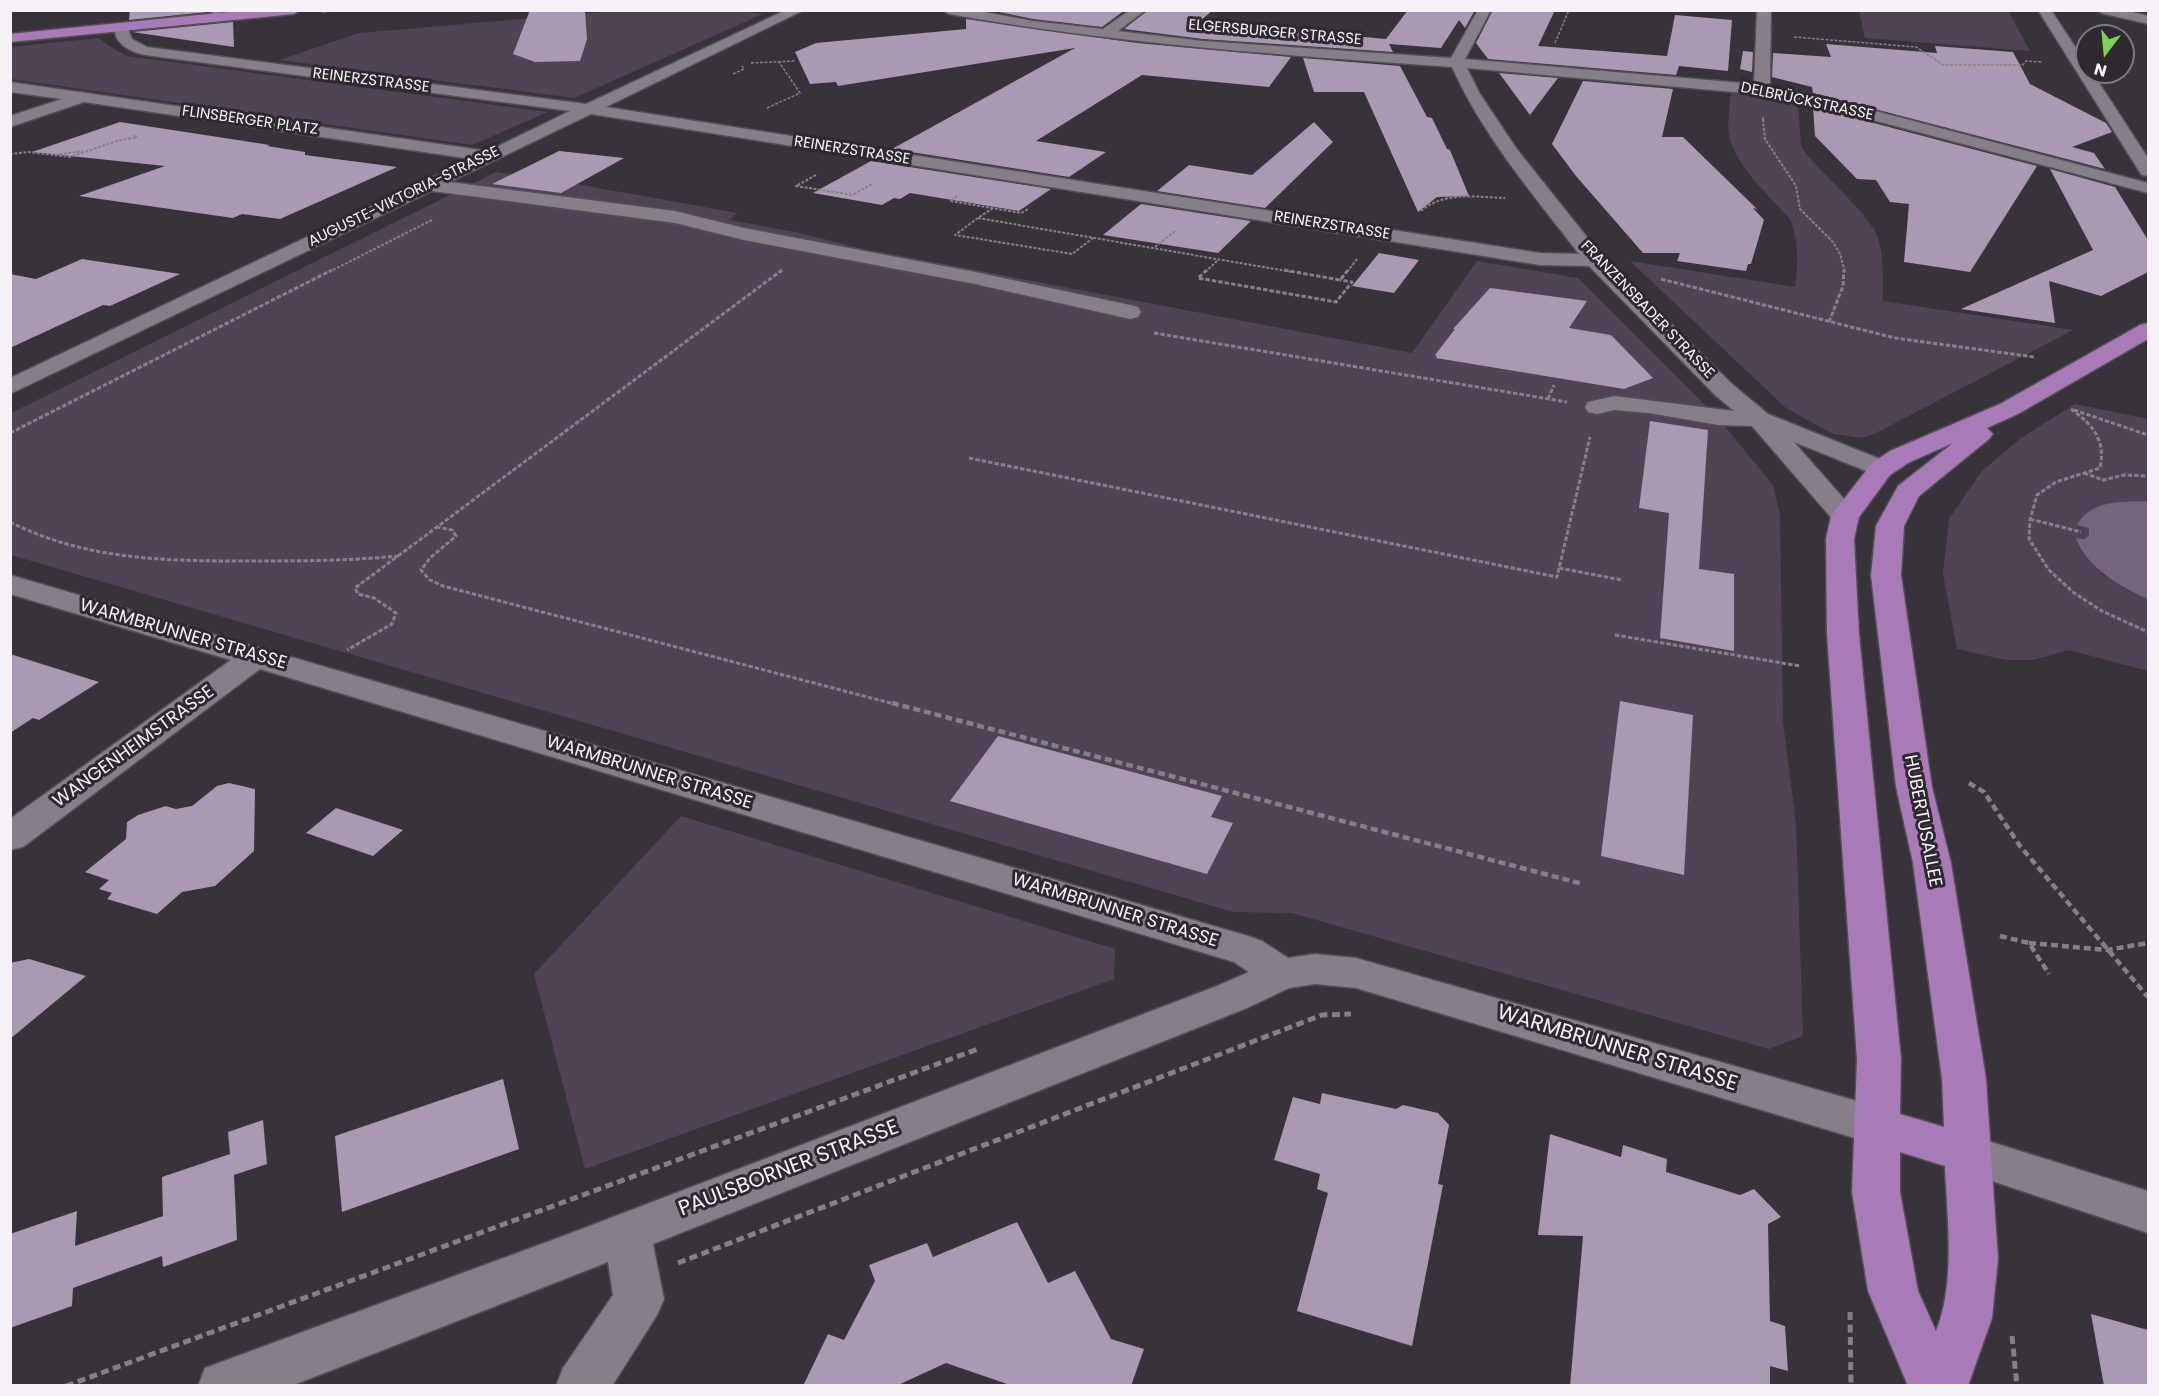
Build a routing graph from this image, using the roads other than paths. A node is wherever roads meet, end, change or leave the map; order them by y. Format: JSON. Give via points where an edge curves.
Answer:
{"nodes":[{"id":1,"x":294,"y":10,"type":"edge"},
{"id":2,"x":798,"y":10,"type":"edge"},
{"id":3,"x":949,"y":10,"type":"edge"},
{"id":4,"x":1140,"y":10,"type":"edge"},
{"id":5,"x":1485,"y":10,"type":"edge"},
{"id":6,"x":1764,"y":10,"type":"edge"},
{"id":7,"x":2044,"y":10,"type":"edge"},
{"id":8,"x":2106,"y":10,"type":"edge"},
{"id":9,"x":217,"y":11,"type":"edge"},
{"id":10,"x":2148,"y":20,"type":"edge"},
{"id":11,"x":121,"y":27,"type":"junction"},
{"id":12,"x":10,"y":30,"type":"edge"},
{"id":13,"x":1106,"y":33,"type":"junction"},
{"id":14,"x":10,"y":38,"type":"edge"},
{"id":15,"x":1457,"y":62,"type":"junction"},
{"id":16,"x":10,"y":87,"type":"edge"},
{"id":17,"x":1761,"y":90,"type":"junction"},
{"id":18,"x":82,"y":97,"type":"junction"},
{"id":19,"x":588,"y":109,"type":"junction"},
{"id":20,"x":10,"y":122,"type":"edge"},
{"id":21,"x":489,"y":156,"type":"junction"},
{"id":22,"x":2148,"y":183,"type":"edge"},
{"id":23,"x":429,"y":185,"type":"junction"},
{"id":24,"x":1595,"y":260,"type":"junction"},
{"id":25,"x":1130,"y":312,"type":"dead end"},
{"id":26,"x":2148,"y":330,"type":"edge"},
{"id":27,"x":10,"y":387,"type":"edge"},
{"id":28,"x":1597,"y":407,"type":"road end"},
{"id":29,"x":2009,"y":409,"type":"junction"},
{"id":30,"x":1759,"y":419,"type":"junction"},
{"id":31,"x":1895,"y":481,"type":"junction"},
{"id":32,"x":1845,"y":516,"type":"junction"},
{"id":33,"x":10,"y":584,"type":"edge"},
{"id":34,"x":257,"y":656,"type":"junction"},
{"id":35,"x":10,"y":838,"type":"edge"},
{"id":36,"x":1282,"y":974,"type":"junction"},
{"id":37,"x":1356,"y":993,"type":"joint"},
{"id":38,"x":1878,"y":1126,"type":"junction"},
{"id":39,"x":1969,"y":1154,"type":"junction"},
{"id":40,"x":2148,"y":1212,"type":"edge"},
{"id":41,"x":627,"y":1233,"type":"junction"},
{"id":42,"x":224,"y":1386,"type":"edge"},
{"id":43,"x":582,"y":1386,"type":"edge"},
{"id":44,"x":1935,"y":1386,"type":"edge"},
{"id":45,"x":1941,"y":1386,"type":"edge"}],
"edges":[{"from":1,"to":11,"type":"main road"},
{"from":2,"to":19,"type":"street","name":"AUGUSTE-VIKTORIA-STRASSE"},
{"from":3,"to":13,"type":"street","name":"ELGERSBURGER STRASSE"},
{"from":4,"to":13,"type":"street"},
{"from":5,"to":15,"type":"street"},
{"from":6,"to":17,"type":"street"},
{"from":7,"to":22,"type":"street"},
{"from":8,"to":10,"type":"street"},
{"from":9,"to":12,"type":"main road"},
{"from":11,"to":14,"type":"main road"},
{"from":11,"to":19,"type":"street","name":"REINERZSTRASSE","via":[[124,42],[145,51]]},
{"from":13,"to":15,"type":"street","name":"ELGERSBURGER STRASSE","via":[[1247,48]]},
{"from":15,"to":17,"type":"street","name":"DELBRÜCKSTRASSE"},
{"from":15,"to":24,"type":"street","name":"FRANZENSBADER STRASSE","via":[[1472,94],[1509,151]]},
{"from":16,"to":18,"type":"street","name":"FLINSBERGER PLATZ"},
{"from":17,"to":22,"type":"street","name":"DELBRÜCKSTRASSE","via":[[1813,99]]},
{"from":18,"to":20,"type":"street"},
{"from":18,"to":21,"type":"street","name":"FLINSBERGER PLATZ"},
{"from":19,"to":21,"type":"street","name":"AUGUSTE-VIKTORIA-STRASSE"},
{"from":19,"to":24,"type":"street","name":"REINERZSTRASSE","via":[[1540,259]]},
{"from":21,"to":23,"type":"street","name":"AUGUSTE-VIKTORIA-STRASSE"},
{"from":23,"to":25,"type":"street","via":[[665,215]]},
{"from":23,"to":27,"type":"street","name":"AUGUSTE-VIKTORIA-STRASSE"},
{"from":24,"to":30,"type":"street","name":"FRANZENSBADER STRASSE","via":[[1718,384]]},
{"from":26,"to":29,"type":"main road","name":"HUBERTUSALLEE"},
{"from":28,"to":30,"type":"street","via":[[1614,403],[1718,418]]},
{"from":29,"to":31,"type":"main road","name":"HUBERTUSALLEE"},
{"from":29,"to":31,"type":"main road","name":"HUBERTUSALLEE","via":[[1899,457]]},
{"from":30,"to":31,"type":"street","name":"FRANZENSBADER STRASSE"},
{"from":30,"to":32,"type":"street","name":"FRANZENSBADER STRASSE"},
{"from":31,"to":32,"type":"main road","name":"HUBERTUSALLEE"},
{"from":31,"to":39,"type":"main road","name":"HUBERTUSALLEE","via":[[1886,575],[1914,787],[1932,862],[1964,1080]]},
{"from":32,"to":38,"type":"main road","name":"HUBERTUSALLEE","via":[[1840,539],[1843,634],[1877,1026]]},
{"from":33,"to":34,"type":"street","name":"WARMBRUNNER STRASSE"},
{"from":34,"to":35,"type":"street","name":"WANGENHEIMSTRASSE"},
{"from":34,"to":36,"type":"street","name":"WARMBRUNNER STRASSE","via":[[1248,951]]},
{"from":36,"to":37,"type":"street","name":"PAULSBORNER STRASSE","via":[[1315,969]]},
{"from":36,"to":41,"type":"street","name":"PAULSBORNER STRASSE","via":[[1232,997]]},
{"from":37,"to":38,"type":"street","name":"WARMBRUNNER STRASSE"},
{"from":38,"to":39,"type":"main road"},
{"from":38,"to":44,"type":"main road","name":"HUBERTUSALLEE","via":[[1876,1192],[1893,1291]]},
{"from":39,"to":40,"type":"street"},
{"from":39,"to":45,"type":"main road","name":"HUBERTUSALLEE","via":[[1973,1259],[1967,1318]]},
{"from":41,"to":42,"type":"street","name":"PAULSBORNER STRASSE"},
{"from":41,"to":43,"type":"street","via":[[639,1299]]}]}
